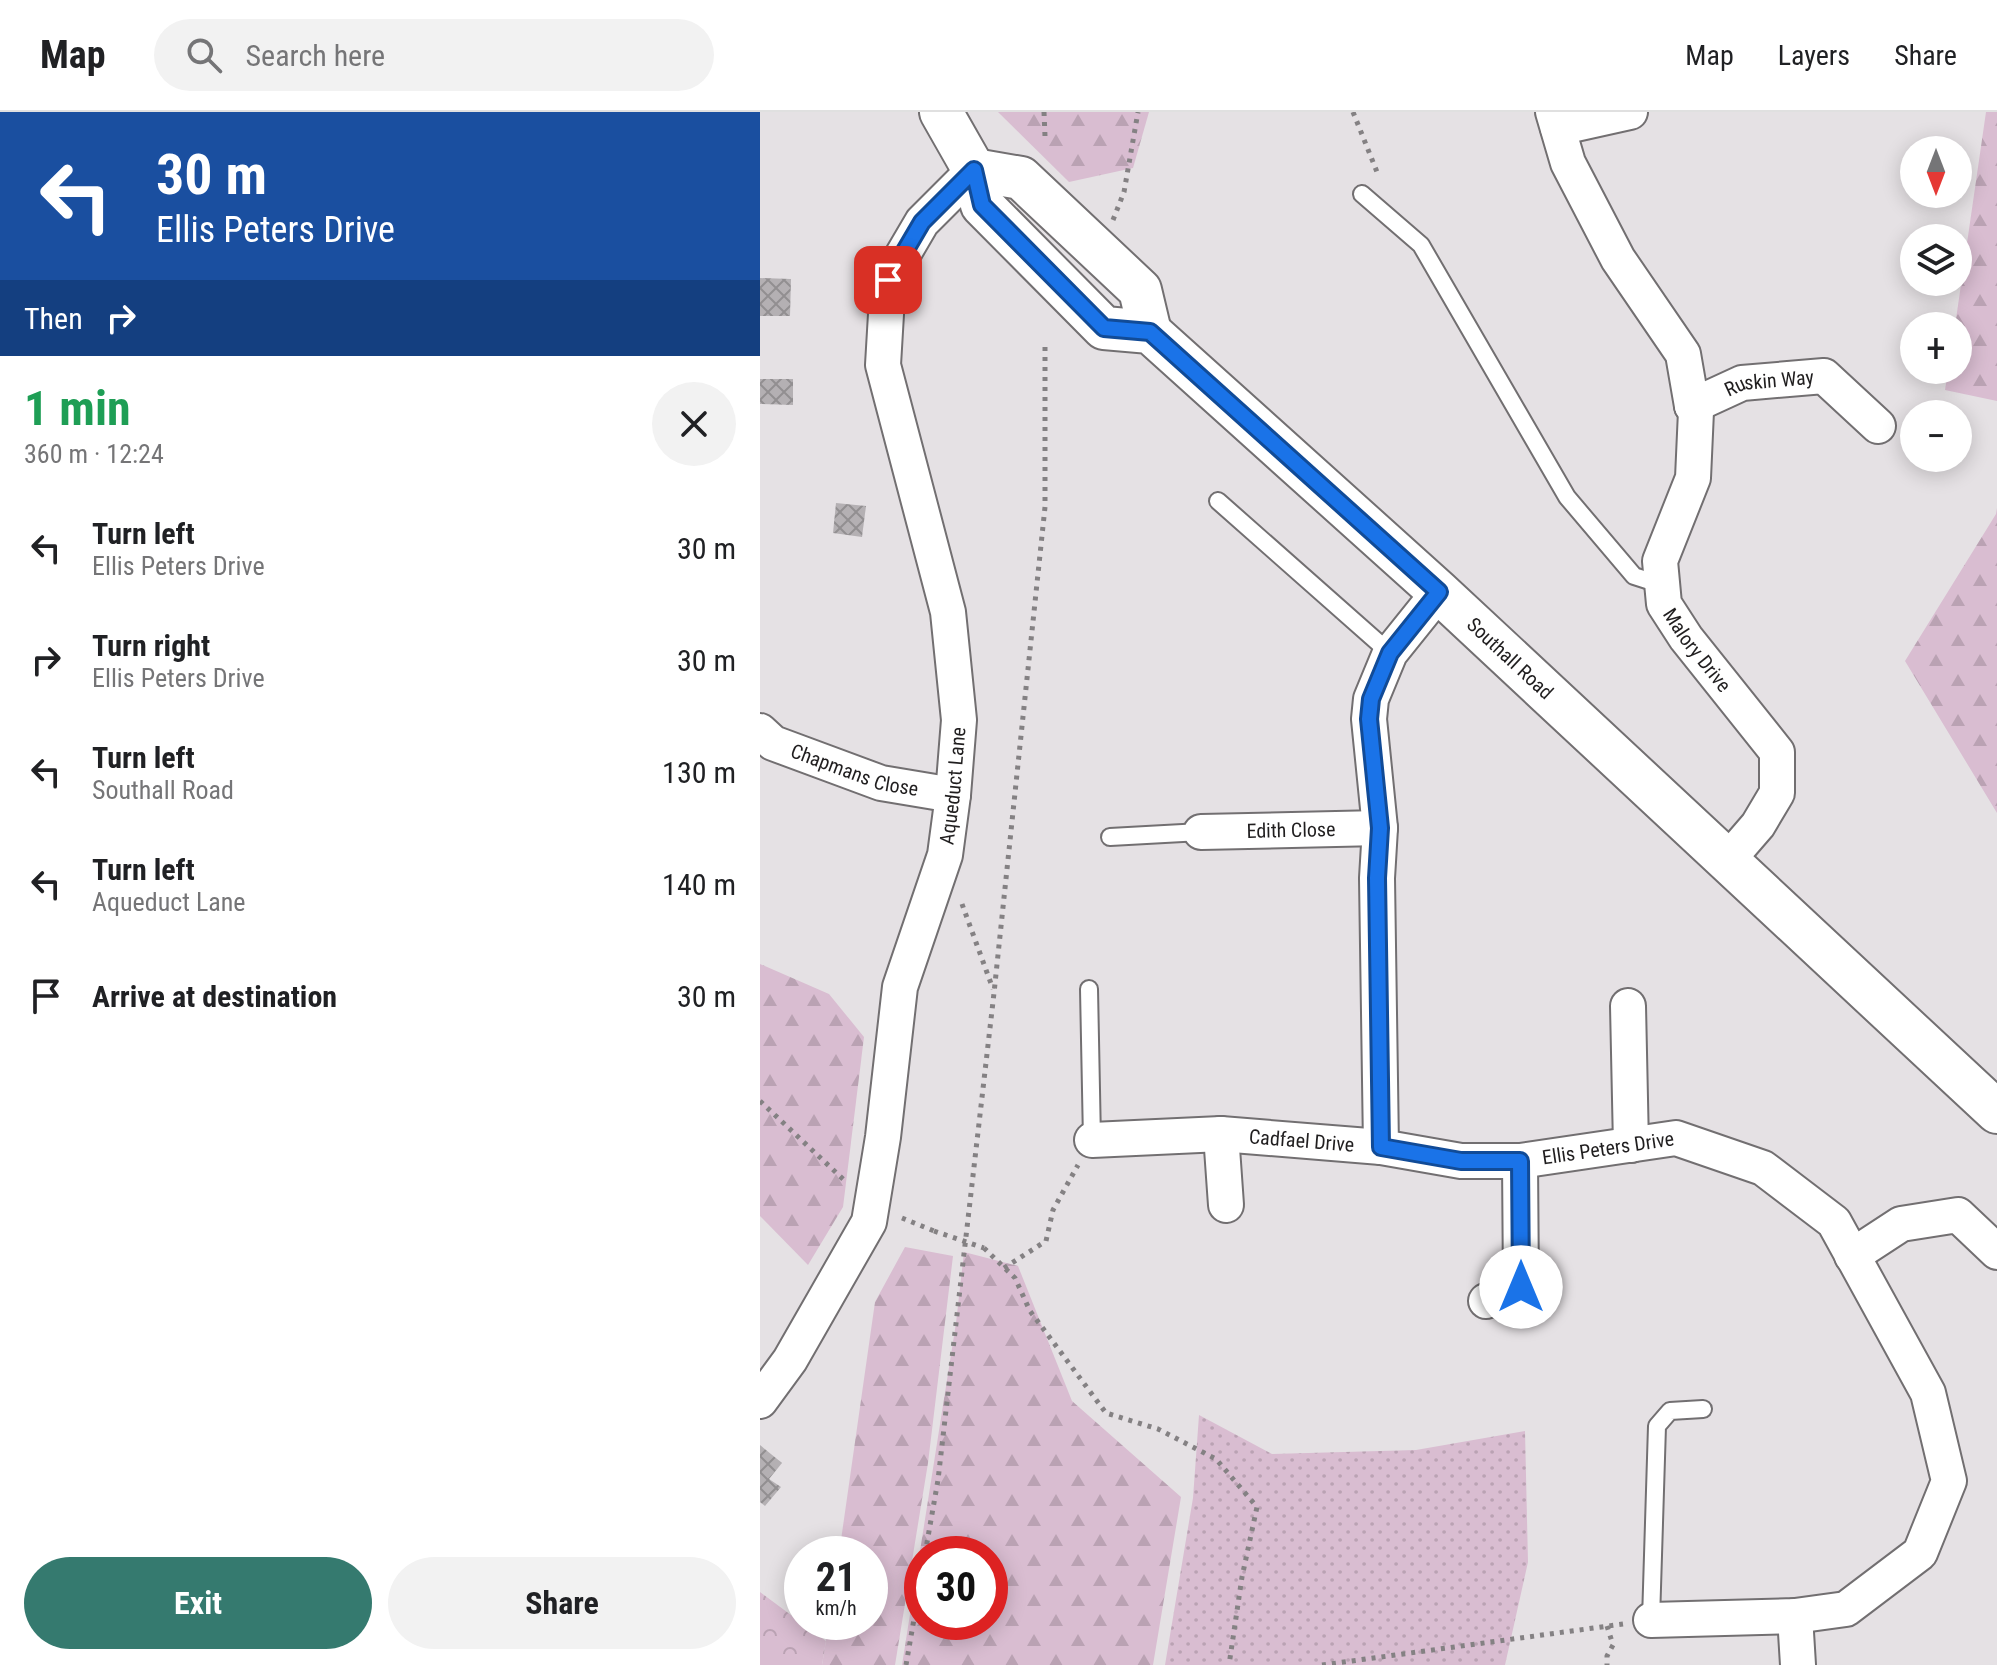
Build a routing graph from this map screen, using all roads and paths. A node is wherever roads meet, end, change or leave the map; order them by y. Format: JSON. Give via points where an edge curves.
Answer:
{"nodes":[{"id":1,"x":941,"y":112,"type":"edge"},
{"id":2,"x":1044,"y":112,"type":"edge"},
{"id":3,"x":1138,"y":112,"type":"edge"},
{"id":4,"x":1353,"y":112,"type":"edge"},
{"id":5,"x":1630,"y":112,"type":"edge"},
{"id":6,"x":1555,"y":120,"type":"edge"},
{"id":7,"x":1045,"y":136,"type":"dead end"},
{"id":8,"x":974,"y":170,"type":"junction"},
{"id":9,"x":1362,"y":194,"type":"dead end"},
{"id":10,"x":1399,"y":226,"type":"junction"},
{"id":11,"x":1110,"y":229,"type":"dead end"},
{"id":12,"x":1045,"y":343,"type":"dead end"},
{"id":13,"x":1692,"y":406,"type":"junction"},
{"id":14,"x":1878,"y":426,"type":"dead end"},
{"id":15,"x":1218,"y":501,"type":"dead end"},
{"id":16,"x":1662,"y":585,"type":"junction"},
{"id":17,"x":1439,"y":592,"type":"junction"},
{"id":18,"x":1390,"y":653,"type":"junction"},
{"id":19,"x":760,"y":731,"type":"edge"},
{"id":20,"x":953,"y":795,"type":"junction"},
{"id":21,"x":1380,"y":828,"type":"junction"},
{"id":22,"x":1201,"y":832,"type":"joint"},
{"id":23,"x":1110,"y":837,"type":"dead end"},
{"id":24,"x":945,"y":855,"type":"junction"},
{"id":25,"x":1726,"y":862,"type":"junction"},
{"id":26,"x":1089,"y":989,"type":"dead end"},
{"id":27,"x":994,"y":993,"type":"junction"},
{"id":28,"x":1628,"y":1006,"type":"dead end"},
{"id":29,"x":760,"y":1101,"type":"edge"},
{"id":30,"x":1997,"y":1112,"type":"edge"},
{"id":31,"x":1221,"y":1134,"type":"junction"},
{"id":32,"x":1092,"y":1140,"type":"junction"},
{"id":33,"x":1631,"y":1145,"type":"junction"},
{"id":34,"x":1381,"y":1147,"type":"junction"},
{"id":35,"x":1520,"y":1161,"type":"junction"},
{"id":36,"x":1226,"y":1205,"type":"dead end"},
{"id":37,"x":872,"y":1206,"type":"junction"},
{"id":38,"x":934,"y":1231,"type":"dead end"},
{"id":39,"x":1997,"y":1252,"type":"edge"},
{"id":40,"x":1852,"y":1256,"type":"junction"},
{"id":41,"x":1004,"y":1268,"type":"junction"},
{"id":42,"x":1486,"y":1301,"type":"dead end"},
{"id":43,"x":760,"y":1401,"type":"edge"},
{"id":44,"x":1703,"y":1409,"type":"dead end"},
{"id":45,"x":928,"y":1536,"type":"edge"},
{"id":46,"x":1795,"y":1616,"type":"junction"},
{"id":47,"x":1651,"y":1620,"type":"junction"},
{"id":48,"x":1607,"y":1626,"type":"junction"},
{"id":49,"x":910,"y":1640,"type":"edge"},
{"id":50,"x":906,"y":1665,"type":"edge"},
{"id":51,"x":1229,"y":1665,"type":"edge"},
{"id":52,"x":1322,"y":1665,"type":"edge"},
{"id":53,"x":1607,"y":1665,"type":"edge"},
{"id":54,"x":1798,"y":1665,"type":"edge"}],
"edges":[{"from":1,"to":8,"type":"street"},
{"from":2,"to":7,"type":"path"},
{"from":3,"to":11,"type":"path","via":[[1124,192]]},
{"from":4,"to":10,"type":"path"},
{"from":5,"to":6,"type":"street"},
{"from":6,"to":13,"type":"street","name":"Malory Drive","via":[[1568,163],[1618,259],[1683,354]]},
{"from":8,"to":17,"type":"street","name":"Southall Road","via":[[1021,178],[1140,290],[1150,332]]},
{"from":8,"to":20,"type":"street","name":"Aqueduct Lane","via":[[922,222],[888,280],[883,365],[948,612],[959,720]]},
{"from":9,"to":10,"type":"lane"},
{"from":10,"to":16,"type":"lane","via":[[1421,245],[1567,497],[1634,576]]},
{"from":12,"to":27,"type":"path","via":[[1045,507]]},
{"from":13,"to":14,"type":"street","name":"Ruskin Way","via":[[1742,383],[1824,376]]},
{"from":13,"to":16,"type":"street","name":"Malory Drive","via":[[1693,478],[1660,561]]},
{"from":15,"to":18,"type":"lane"},
{"from":16,"to":25,"type":"street","name":"Malory Drive","via":[[1664,604],[1686,638],[1777,752],[1777,793]]},
{"from":17,"to":18,"type":"street"},
{"from":17,"to":25,"type":"street","name":"Southall Road"},
{"from":18,"to":21,"type":"street","via":[[1371,699],[1369,719]]},
{"from":19,"to":20,"type":"street","name":"Chapmans Close","via":[[773,743],[881,783]]},
{"from":20,"to":24,"type":"street","name":"Aqueduct Lane"},
{"from":21,"to":22,"type":"street","name":"Edith Close"},
{"from":21,"to":34,"type":"street"},
{"from":22,"to":23,"type":"lane"},
{"from":24,"to":27,"type":"path"},
{"from":24,"to":37,"type":"street","name":"Aqueduct Lane","via":[[900,987]]},
{"from":25,"to":30,"type":"street","name":"Southall Road"},
{"from":26,"to":32,"type":"lane"},
{"from":27,"to":45,"type":"path"},
{"from":28,"to":33,"type":"street"},
{"from":29,"to":37,"type":"path"},
{"from":31,"to":32,"type":"street","name":"Cadfael Drive"},
{"from":31,"to":34,"type":"street","name":"Cadfael Drive"},
{"from":31,"to":36,"type":"street","name":"Cadfael Drive"},
{"from":32,"to":41,"type":"path","via":[[1053,1210],[1046,1241]]},
{"from":33,"to":35,"type":"street","name":"Ellis Peters Drive"},
{"from":33,"to":40,"type":"street","name":"Ellis Peters Drive","via":[[1676,1138],[1763,1168],[1834,1222]]},
{"from":34,"to":35,"type":"street","name":"Ellis Peters Drive","via":[[1461,1161]]},
{"from":35,"to":42,"type":"street","via":[[1521,1287]]},
{"from":37,"to":43,"type":"street","name":"Aqueduct Lane","via":[[869,1222],[790,1360]]},
{"from":38,"to":41,"type":"path","bridge":true,"via":[[984,1248]]},
{"from":39,"to":40,"type":"street","via":[[1958,1215],[1901,1224]]},
{"from":40,"to":46,"type":"street","name":"Ellis Peters Drive","via":[[1928,1393],[1949,1481],[1920,1553],[1846,1609]]},
{"from":41,"to":51,"type":"path","via":[[1106,1413],[1158,1429],[1216,1459],[1257,1507]]},
{"from":44,"to":47,"type":"lane","via":[[1670,1411],[1657,1426]]},
{"from":46,"to":47,"type":"street","name":"Ellis Peters Drive"},
{"from":46,"to":54,"type":"street"},
{"from":47,"to":48,"type":"path"},
{"from":48,"to":52,"type":"path"},
{"from":48,"to":53,"type":"path","via":[[1613,1645]]},
{"from":49,"to":50,"type":"path"}]}
